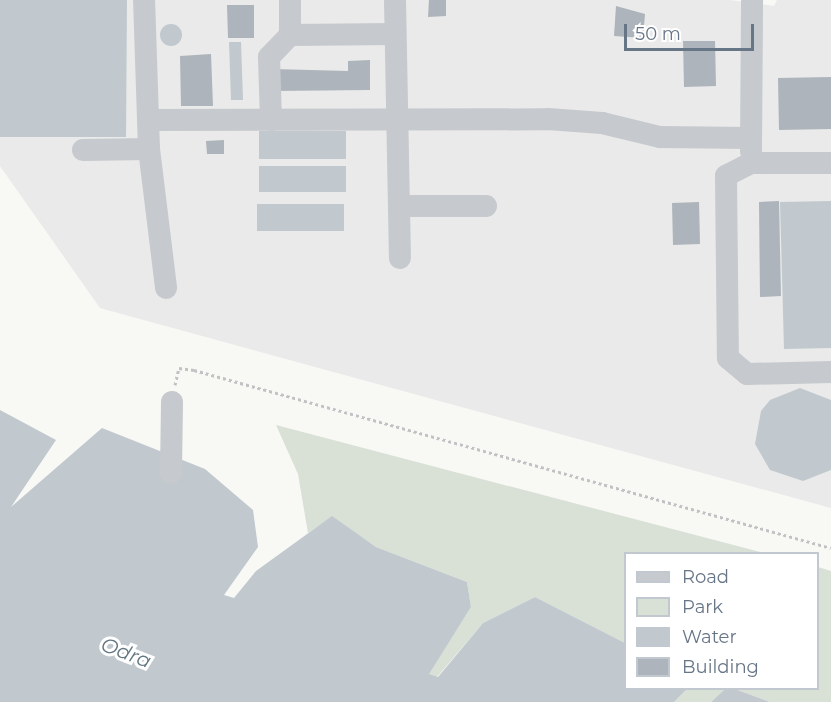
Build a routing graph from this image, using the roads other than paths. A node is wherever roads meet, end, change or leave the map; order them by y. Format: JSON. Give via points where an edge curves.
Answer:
{"nodes":[{"id":1,"x":144,"y":0,"type":"edge"},
{"id":2,"x":290,"y":0,"type":"edge"},
{"id":3,"x":395,"y":0,"type":"edge"},
{"id":4,"x":752,"y":0,"type":"edge"},
{"id":5,"x":395,"y":34,"type":"junction"},
{"id":6,"x":290,"y":35,"type":"junction"},
{"id":7,"x":394,"y":119,"type":"junction"},
{"id":8,"x":150,"y":120,"type":"junction"},
{"id":9,"x":271,"y":120,"type":"junction"},
{"id":10,"x":751,"y":138,"type":"junction"},
{"id":11,"x":149,"y":149,"type":"junction"},
{"id":12,"x":83,"y":150,"type":"dead end"},
{"id":13,"x":751,"y":163,"type":"junction"},
{"id":14,"x":831,"y":163,"type":"edge"},
{"id":15,"x":402,"y":206,"type":"junction"},
{"id":16,"x":486,"y":206,"type":"dead end"},
{"id":17,"x":400,"y":258,"type":"dead end"},
{"id":18,"x":166,"y":288,"type":"dead end"},
{"id":19,"x":831,"y":372,"type":"edge"},
{"id":20,"x":172,"y":402,"type":"road end"},
{"id":21,"x":171,"y":473,"type":"dead end"}],
"edges":[{"from":1,"to":8,"type":"lane"},
{"from":2,"to":6,"type":"lane"},
{"from":3,"to":5,"type":"lane"},
{"from":4,"to":10,"type":"lane"},
{"from":5,"to":6,"type":"lane"},
{"from":5,"to":7,"type":"lane"},
{"from":6,"to":9,"type":"lane","via":[[269,57]]},
{"from":7,"to":9,"type":"lane"},
{"from":7,"to":10,"type":"lane","via":[[548,119],[602,123],[660,137]]},
{"from":7,"to":15,"type":"lane"},
{"from":8,"to":9,"type":"lane"},
{"from":8,"to":11,"type":"lane"},
{"from":10,"to":13,"type":"lane"},
{"from":11,"to":12,"type":"lane"},
{"from":11,"to":18,"type":"lane"},
{"from":13,"to":14,"type":"lane"},
{"from":13,"to":19,"type":"lane","via":[[726,176],[728,358],[747,374]]},
{"from":15,"to":16,"type":"lane"},
{"from":15,"to":17,"type":"lane"},
{"from":20,"to":21,"type":"lane"}]}
